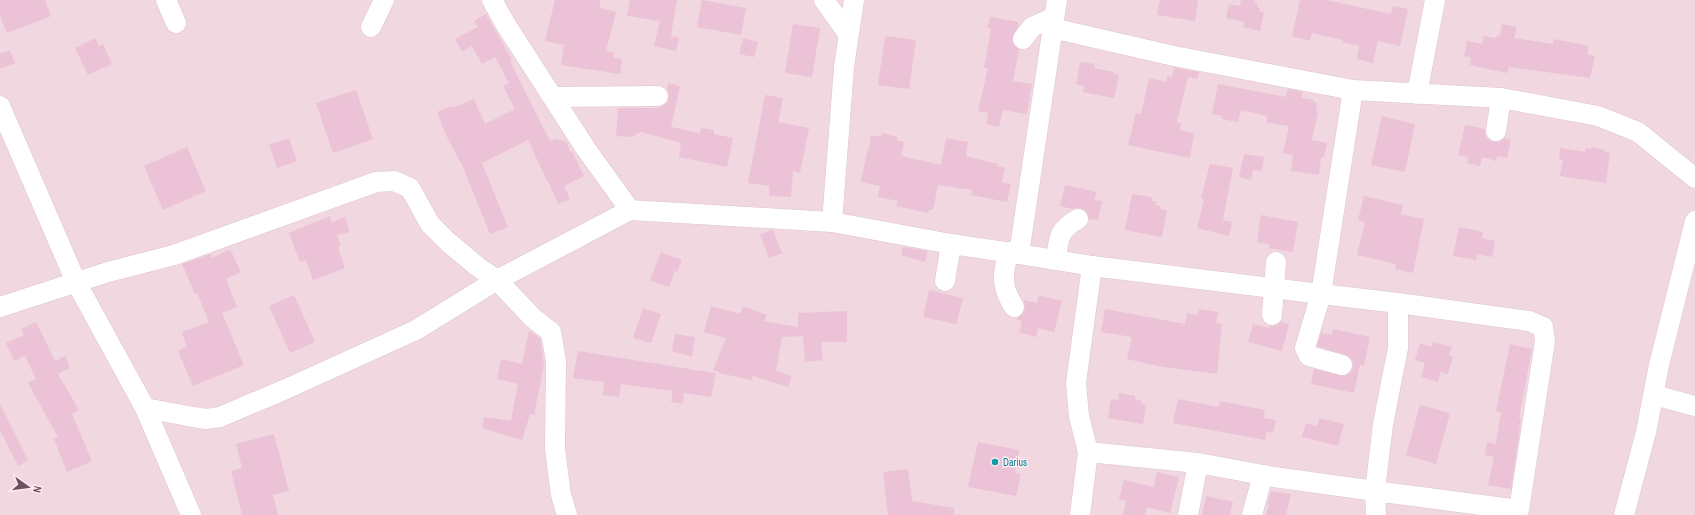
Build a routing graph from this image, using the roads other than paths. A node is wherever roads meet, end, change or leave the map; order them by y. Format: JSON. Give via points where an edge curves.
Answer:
{"nodes":[{"id":1,"x":166,"y":0,"type":"edge"},
{"id":2,"x":384,"y":0,"type":"edge"},
{"id":3,"x":492,"y":0,"type":"edge"},
{"id":4,"x":824,"y":0,"type":"edge"},
{"id":5,"x":854,"y":0,"type":"edge"},
{"id":6,"x":1435,"y":0,"type":"edge"},
{"id":7,"x":1054,"y":15,"type":"edge"},
{"id":8,"x":176,"y":23,"type":"dead end"},
{"id":9,"x":371,"y":27,"type":"dead end"},
{"id":10,"x":848,"y":34,"type":"junction"},
{"id":11,"x":1023,"y":39,"type":"dead end"},
{"id":12,"x":1353,"y":90,"type":"junction"},
{"id":13,"x":1417,"y":94,"type":"junction"},
{"id":14,"x":658,"y":96,"type":"dead end"},
{"id":15,"x":554,"y":97,"type":"junction"},
{"id":16,"x":1501,"y":98,"type":"junction"},
{"id":17,"x":0,"y":106,"type":"edge"},
{"id":18,"x":1496,"y":131,"type":"dead end"},
{"id":19,"x":1695,"y":178,"type":"edge"},
{"id":20,"x":630,"y":210,"type":"junction"},
{"id":21,"x":1078,"y":219,"type":"dead end"},
{"id":22,"x":1695,"y":221,"type":"edge"},
{"id":23,"x":832,"y":222,"type":"junction"},
{"id":24,"x":951,"y":244,"type":"junction"},
{"id":25,"x":1014,"y":253,"type":"junction"},
{"id":26,"x":1056,"y":260,"type":"junction"},
{"id":27,"x":1276,"y":262,"type":"dead end"},
{"id":28,"x":1092,"y":266,"type":"junction"},
{"id":29,"x":497,"y":280,"type":"junction"},
{"id":30,"x":945,"y":281,"type":"dead end"},
{"id":31,"x":76,"y":282,"type":"junction"},
{"id":32,"x":1275,"y":287,"type":"junction"},
{"id":33,"x":1321,"y":294,"type":"junction"},
{"id":34,"x":1398,"y":303,"type":"junction"},
{"id":35,"x":1014,"y":306,"type":"dead end"},
{"id":36,"x":0,"y":307,"type":"edge"},
{"id":37,"x":1272,"y":315,"type":"dead end"},
{"id":38,"x":1342,"y":365,"type":"dead end"},
{"id":39,"x":1654,"y":395,"type":"junction"},
{"id":40,"x":1695,"y":406,"type":"edge"},
{"id":41,"x":145,"y":408,"type":"junction"},
{"id":42,"x":1088,"y":452,"type":"junction"},
{"id":43,"x":1198,"y":463,"type":"junction"},
{"id":44,"x":1262,"y":475,"type":"junction"},
{"id":45,"x":1374,"y":491,"type":"junction"},
{"id":46,"x":1519,"y":512,"type":"edge"},
{"id":47,"x":191,"y":515,"type":"edge"},
{"id":48,"x":567,"y":515,"type":"edge"},
{"id":49,"x":1080,"y":515,"type":"edge"},
{"id":50,"x":1188,"y":515,"type":"edge"},
{"id":51,"x":1252,"y":515,"type":"edge"},
{"id":52,"x":1376,"y":515,"type":"edge"},
{"id":53,"x":1624,"y":515,"type":"edge"}],
"edges":[{"from":1,"to":8,"type":"street"},
{"from":2,"to":9,"type":"street"},
{"from":3,"to":15,"type":"street"},
{"from":4,"to":10,"type":"street"},
{"from":5,"to":10,"type":"street"},
{"from":6,"to":13,"type":"street"},
{"from":7,"to":11,"type":"street","via":[[1032,27]]},
{"from":7,"to":12,"type":"street","via":[[1174,56]]},
{"from":7,"to":25,"type":"street"},
{"from":10,"to":23,"type":"street"},
{"from":12,"to":13,"type":"street"},
{"from":12,"to":33,"type":"street"},
{"from":13,"to":16,"type":"street"},
{"from":14,"to":15,"type":"street"},
{"from":15,"to":20,"type":"street","via":[[586,149]]},
{"from":16,"to":18,"type":"street"},
{"from":16,"to":19,"type":"street","via":[[1598,116],[1638,132]]},
{"from":17,"to":31,"type":"street"},
{"from":20,"to":23,"type":"street"},
{"from":20,"to":29,"type":"street"},
{"from":21,"to":26,"type":"street","via":[[1061,232]]},
{"from":22,"to":39,"type":"street","via":[[1671,313]]},
{"from":23,"to":24,"type":"street"},
{"from":24,"to":25,"type":"street"},
{"from":24,"to":30,"type":"street"},
{"from":25,"to":26,"type":"street"},
{"from":25,"to":35,"type":"street","via":[[1005,267],[1003,282],[1006,295]]},
{"from":26,"to":28,"type":"street"},
{"from":27,"to":32,"type":"street"},
{"from":28,"to":32,"type":"street"},
{"from":28,"to":42,"type":"street","via":[[1076,383],[1078,416]]},
{"from":29,"to":31,"type":"street","via":[[448,242],[430,224],[410,188],[394,181],[376,182],[174,255]]},
{"from":29,"to":41,"type":"street","via":[[416,330],[220,417],[193,417]]},
{"from":29,"to":48,"type":"street","via":[[533,318],[551,332],[556,361],[556,449]]},
{"from":31,"to":36,"type":"street"},
{"from":31,"to":41,"type":"street"},
{"from":32,"to":33,"type":"street"},
{"from":32,"to":37,"type":"street"},
{"from":33,"to":34,"type":"street"},
{"from":33,"to":38,"type":"street","via":[[1305,348],[1309,356]]},
{"from":34,"to":45,"type":"street","via":[[1398,348]]},
{"from":34,"to":46,"type":"street","via":[[1529,321],[1543,327],[1545,342]]},
{"from":39,"to":40,"type":"street"},
{"from":39,"to":53,"type":"street"},
{"from":41,"to":47,"type":"street"},
{"from":42,"to":43,"type":"street"},
{"from":42,"to":49,"type":"street"},
{"from":43,"to":44,"type":"street"},
{"from":43,"to":50,"type":"street"},
{"from":44,"to":45,"type":"street"},
{"from":44,"to":51,"type":"street"},
{"from":45,"to":46,"type":"street"},
{"from":45,"to":52,"type":"street"}]}
